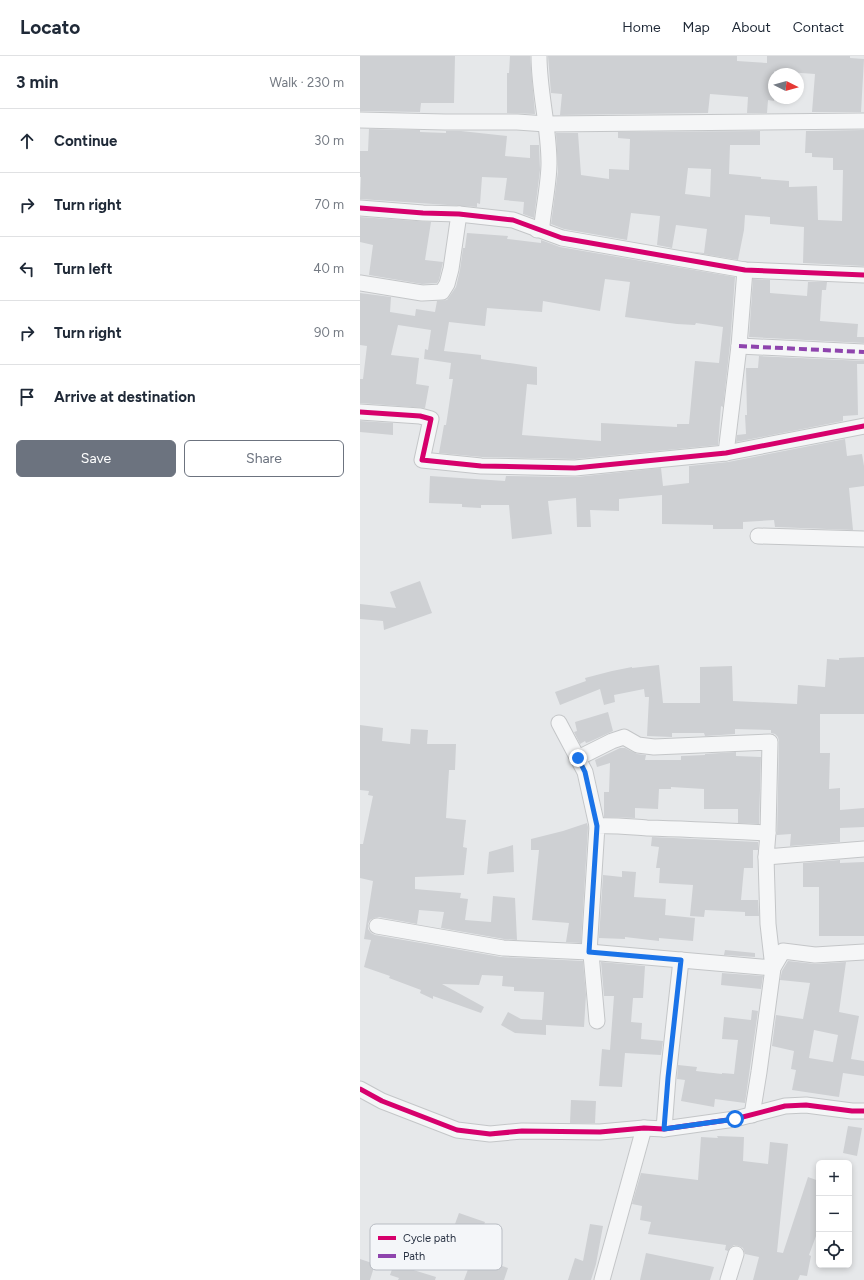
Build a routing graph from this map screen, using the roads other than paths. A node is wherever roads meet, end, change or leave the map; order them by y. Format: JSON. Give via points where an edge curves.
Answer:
{"nodes":[{"id":1,"x":540,"y":56,"type":"edge"},
{"id":2,"x":360,"y":120,"type":"edge"},
{"id":3,"x":864,"y":121,"type":"edge"},
{"id":4,"x":546,"y":124,"type":"junction"},
{"id":5,"x":360,"y":208,"type":"edge"},
{"id":6,"x":460,"y":214,"type":"junction"},
{"id":7,"x":537,"y":230,"type":"junction"},
{"id":8,"x":745,"y":270,"type":"junction"},
{"id":9,"x":864,"y":275,"type":"edge"},
{"id":10,"x":360,"y":283,"type":"edge"},
{"id":11,"x":739,"y":346,"type":"junction"},
{"id":12,"x":864,"y":352,"type":"edge"},
{"id":13,"x":360,"y":412,"type":"edge"},
{"id":14,"x":864,"y":426,"type":"edge"},
{"id":15,"x":726,"y":453,"type":"junction"},
{"id":16,"x":758,"y":536,"type":"dead end"},
{"id":17,"x":864,"y":539,"type":"edge"},
{"id":18,"x":559,"y":723,"type":"dead end"},
{"id":19,"x":578,"y":758,"type":"junction"},
{"id":20,"x":597,"y":826,"type":"junction"},
{"id":21,"x":768,"y":833,"type":"junction"},
{"id":22,"x":864,"y":849,"type":"edge"},
{"id":23,"x":766,"y":857,"type":"junction"},
{"id":24,"x":377,"y":926,"type":"dead end"},
{"id":25,"x":589,"y":952,"type":"junction"},
{"id":26,"x":864,"y":952,"type":"edge"},
{"id":27,"x":681,"y":960,"type":"junction"},
{"id":28,"x":773,"y":968,"type":"junction"},
{"id":29,"x":597,"y":1021,"type":"dead end"},
{"id":30,"x":360,"y":1089,"type":"edge"},
{"id":31,"x":864,"y":1111,"type":"edge"},
{"id":32,"x":752,"y":1115,"type":"junction"},
{"id":33,"x":644,"y":1128,"type":"junction"},
{"id":34,"x":664,"y":1129,"type":"junction"},
{"id":35,"x":736,"y":1254,"type":"dead end"},
{"id":36,"x":602,"y":1280,"type":"edge"},
{"id":37,"x":728,"y":1280,"type":"edge"}],
"edges":[{"from":1,"to":4,"type":"street","via":[[539,76]]},
{"from":2,"to":4,"type":"street"},
{"from":3,"to":4,"type":"street"},
{"from":4,"to":7,"type":"street","via":[[549,164],[542,224]]},
{"from":5,"to":6,"type":"street"},
{"from":6,"to":7,"type":"street","via":[[513,220]]},
{"from":6,"to":10,"type":"street","via":[[451,269],[442,292],[422,293]]},
{"from":7,"to":8,"type":"street","via":[[562,238]]},
{"from":8,"to":9,"type":"street"},
{"from":8,"to":11,"type":"street"},
{"from":11,"to":12,"type":"street"},
{"from":11,"to":15,"type":"street"},
{"from":13,"to":15,"type":"street","via":[[431,419],[422,460],[481,466],[575,468]]},
{"from":14,"to":15,"type":"street"},
{"from":16,"to":17,"type":"street"},
{"from":18,"to":19,"type":"street"},
{"from":19,"to":20,"type":"street","via":[[585,772]]},
{"from":19,"to":21,"type":"street","via":[[624,737],[638,745],[654,747],[770,742]]},
{"from":20,"to":21,"type":"street"},
{"from":20,"to":25,"type":"street"},
{"from":21,"to":23,"type":"street"},
{"from":22,"to":23,"type":"street"},
{"from":23,"to":28,"type":"street","via":[[768,924]]},
{"from":24,"to":25,"type":"street","via":[[503,948]]},
{"from":25,"to":27,"type":"street"},
{"from":25,"to":29,"type":"street"},
{"from":26,"to":28,"type":"street","via":[[815,955],[783,951]]},
{"from":27,"to":28,"type":"street"},
{"from":27,"to":34,"type":"street"},
{"from":28,"to":32,"type":"street"},
{"from":30,"to":33,"type":"street","via":[[382,1101],[457,1130],[490,1134],[522,1131],[600,1132]]},
{"from":31,"to":32,"type":"street","via":[[806,1105],[785,1106]]},
{"from":32,"to":34,"type":"street"},
{"from":33,"to":34,"type":"street"},
{"from":33,"to":36,"type":"street"},
{"from":35,"to":37,"type":"street"}]}
